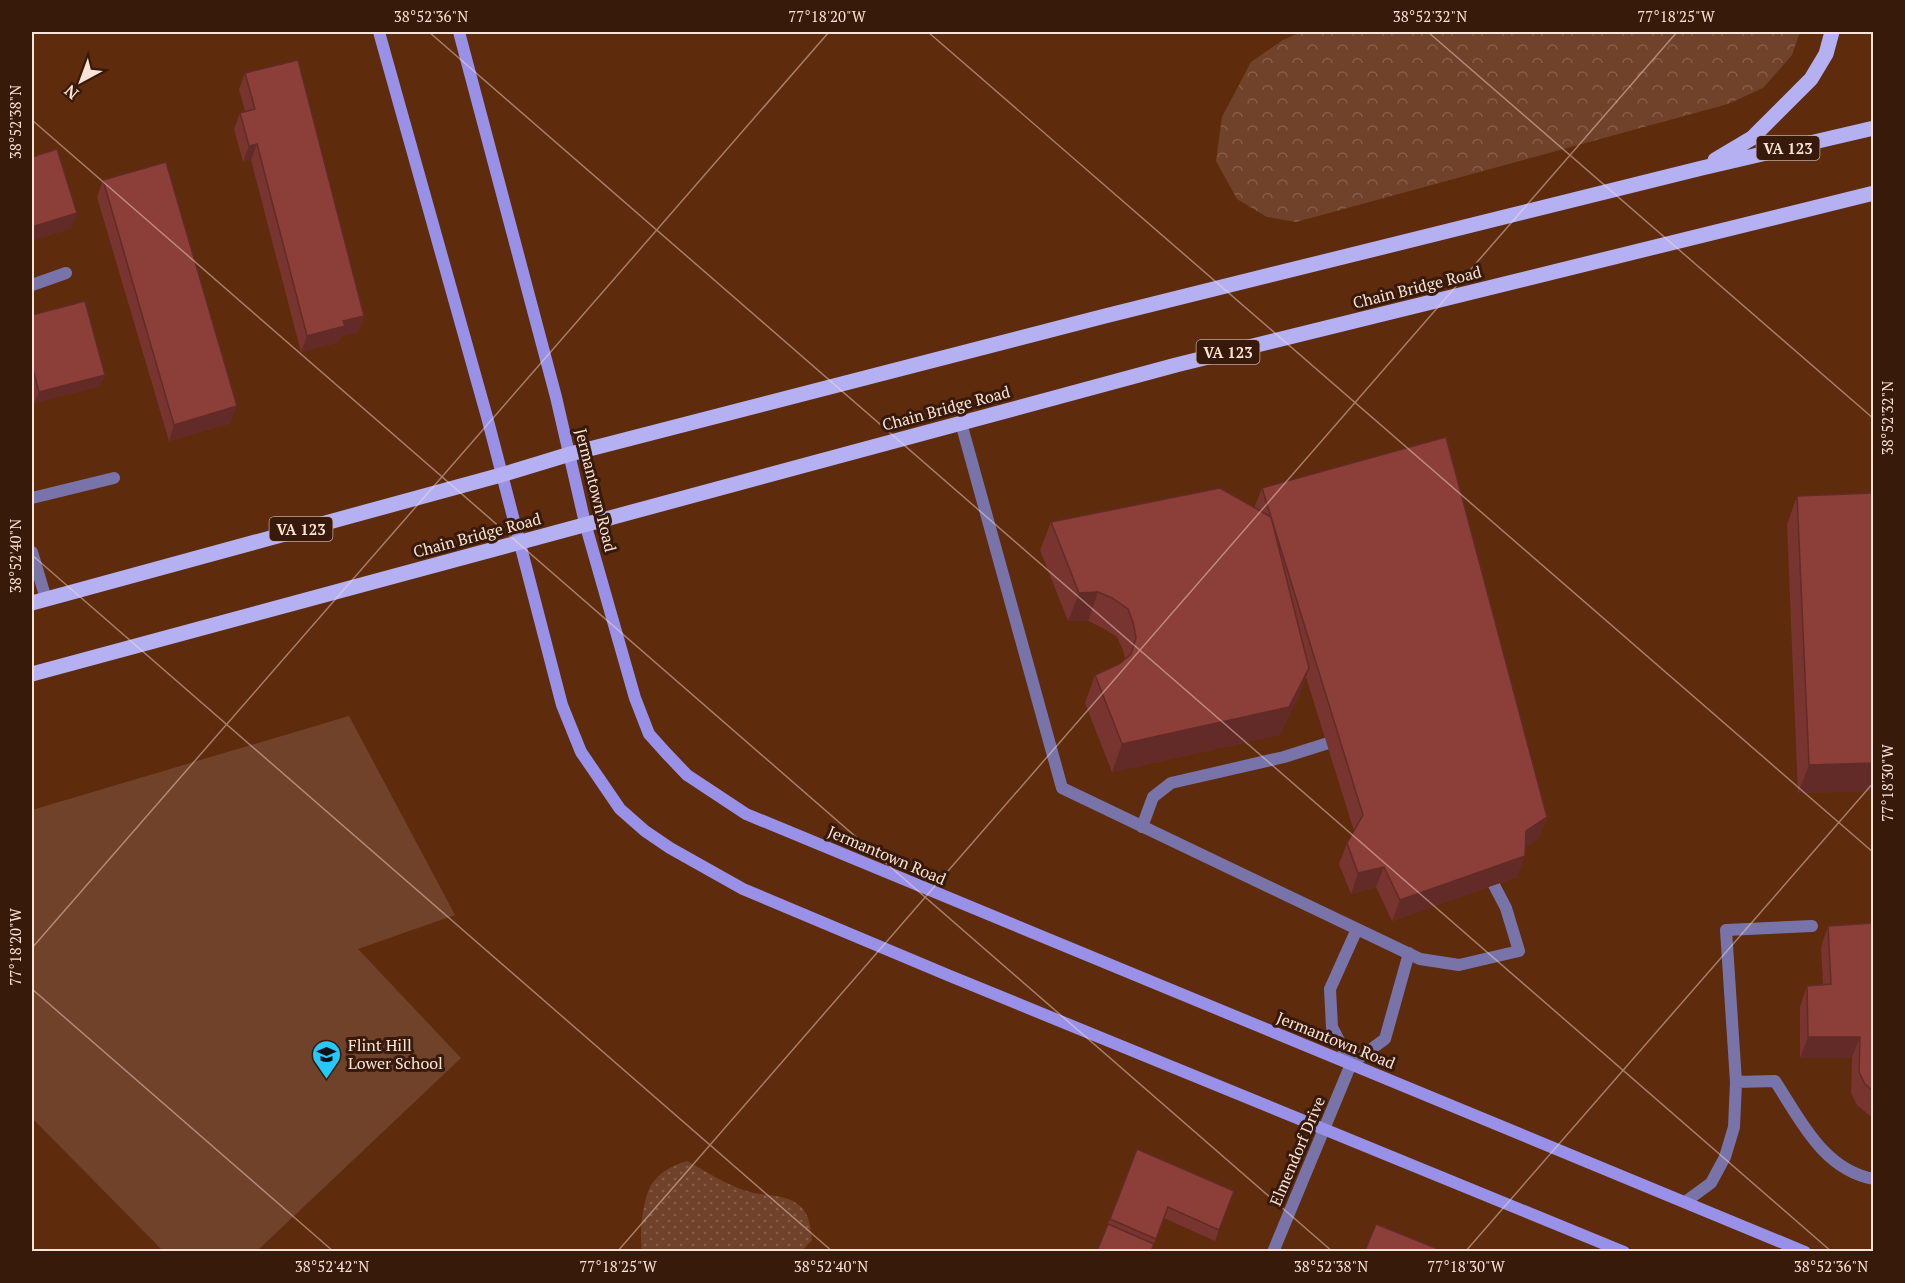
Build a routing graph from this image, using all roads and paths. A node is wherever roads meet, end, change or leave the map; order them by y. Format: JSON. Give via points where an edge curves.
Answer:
{"nodes":[{"id":1,"x":380,"y":32,"type":"edge"},
{"id":2,"x":459,"y":32,"type":"edge"},
{"id":3,"x":1832,"y":32,"type":"edge"},
{"id":4,"x":1874,"y":128,"type":"edge"},
{"id":5,"x":1702,"y":168,"type":"junction"},
{"id":6,"x":1874,"y":193,"type":"edge"},
{"id":7,"x":66,"y":273,"type":"dead end"},
{"id":8,"x":32,"y":285,"type":"edge"},
{"id":9,"x":961,"y":423,"type":"junction"},
{"id":10,"x":570,"y":454,"type":"junction"},
{"id":11,"x":501,"y":475,"type":"junction"},
{"id":12,"x":114,"y":478,"type":"dead end"},
{"id":13,"x":32,"y":498,"type":"edge"},
{"id":14,"x":585,"y":523,"type":"junction"},
{"id":15,"x":520,"y":543,"type":"junction"},
{"id":16,"x":32,"y":552,"type":"edge"},
{"id":17,"x":39,"y":601,"type":"edge"},
{"id":18,"x":32,"y":674,"type":"edge"},
{"id":19,"x":1341,"y":739,"type":"edge"},
{"id":20,"x":1142,"y":827,"type":"junction"},
{"id":21,"x":1494,"y":885,"type":"edge"},
{"id":22,"x":1812,"y":926,"type":"dead end"},
{"id":23,"x":1357,"y":929,"type":"junction"},
{"id":24,"x":1409,"y":953,"type":"junction"},
{"id":25,"x":1351,"y":1064,"type":"junction"},
{"id":26,"x":1736,"y":1082,"type":"junction"},
{"id":27,"x":1326,"y":1128,"type":"junction"},
{"id":28,"x":1874,"y":1179,"type":"edge"},
{"id":29,"x":1685,"y":1202,"type":"junction"},
{"id":30,"x":1273,"y":1251,"type":"edge"},
{"id":31,"x":1624,"y":1251,"type":"edge"},
{"id":32,"x":1805,"y":1251,"type":"edge"}],
"edges":[{"from":1,"to":11,"type":"main road"},
{"from":2,"to":10,"type":"main road","name":"Jermantown Road"},
{"from":3,"to":5,"type":"main road","via":[[1826,54],[1795,96],[1752,138]]},
{"from":4,"to":5,"type":"main road","number":"VA 123"},
{"from":5,"to":10,"type":"main road","number":"VA 123"},
{"from":6,"to":9,"type":"main road","name":"Chain Bridge Road","number":"VA 123"},
{"from":7,"to":8,"type":"street"},
{"from":9,"to":14,"type":"main road","name":"Chain Bridge Road","number":"VA 123"},
{"from":9,"to":20,"type":"street","via":[[1062,788]]},
{"from":10,"to":11,"type":"main road","number":"VA 123"},
{"from":10,"to":14,"type":"main road","name":"Jermantown Road"},
{"from":11,"to":15,"type":"main road"},
{"from":11,"to":17,"type":"main road","number":"VA 123"},
{"from":12,"to":13,"type":"street"},
{"from":14,"to":15,"type":"main road","name":"Chain Bridge Road","number":"VA 123"},
{"from":14,"to":25,"type":"main road","name":"Jermantown Road","via":[[649,734],[687,775],[746,814]]},
{"from":15,"to":18,"type":"main road","name":"Chain Bridge Road","number":"VA 123"},
{"from":15,"to":27,"type":"main road","via":[[562,705],[580,752],[620,809],[645,831],[743,889]]},
{"from":16,"to":17,"type":"street"},
{"from":19,"to":20,"type":"street","via":[[1284,757],[1171,783],[1153,797]]},
{"from":20,"to":23,"type":"street"},
{"from":21,"to":24,"type":"street","via":[[1506,908],[1519,951],[1459,965]]},
{"from":22,"to":26,"type":"street","via":[[1725,930]]},
{"from":23,"to":24,"type":"street"},
{"from":23,"to":25,"type":"street","via":[[1330,989],[1332,1027]]},
{"from":24,"to":25,"type":"street","via":[[1385,1039]]},
{"from":25,"to":27,"type":"street","name":"Elmendorf Drive"},
{"from":25,"to":29,"type":"main road","name":"Jermantown Road"},
{"from":26,"to":28,"type":"street","via":[[1775,1081],[1818,1146],[1850,1171]]},
{"from":26,"to":29,"type":"street","via":[[1734,1127],[1725,1157],[1710,1183]]},
{"from":27,"to":30,"type":"street","name":"Elmendorf Drive"},
{"from":27,"to":31,"type":"main road"},
{"from":29,"to":32,"type":"main road","name":"Jermantown Road"}]}
